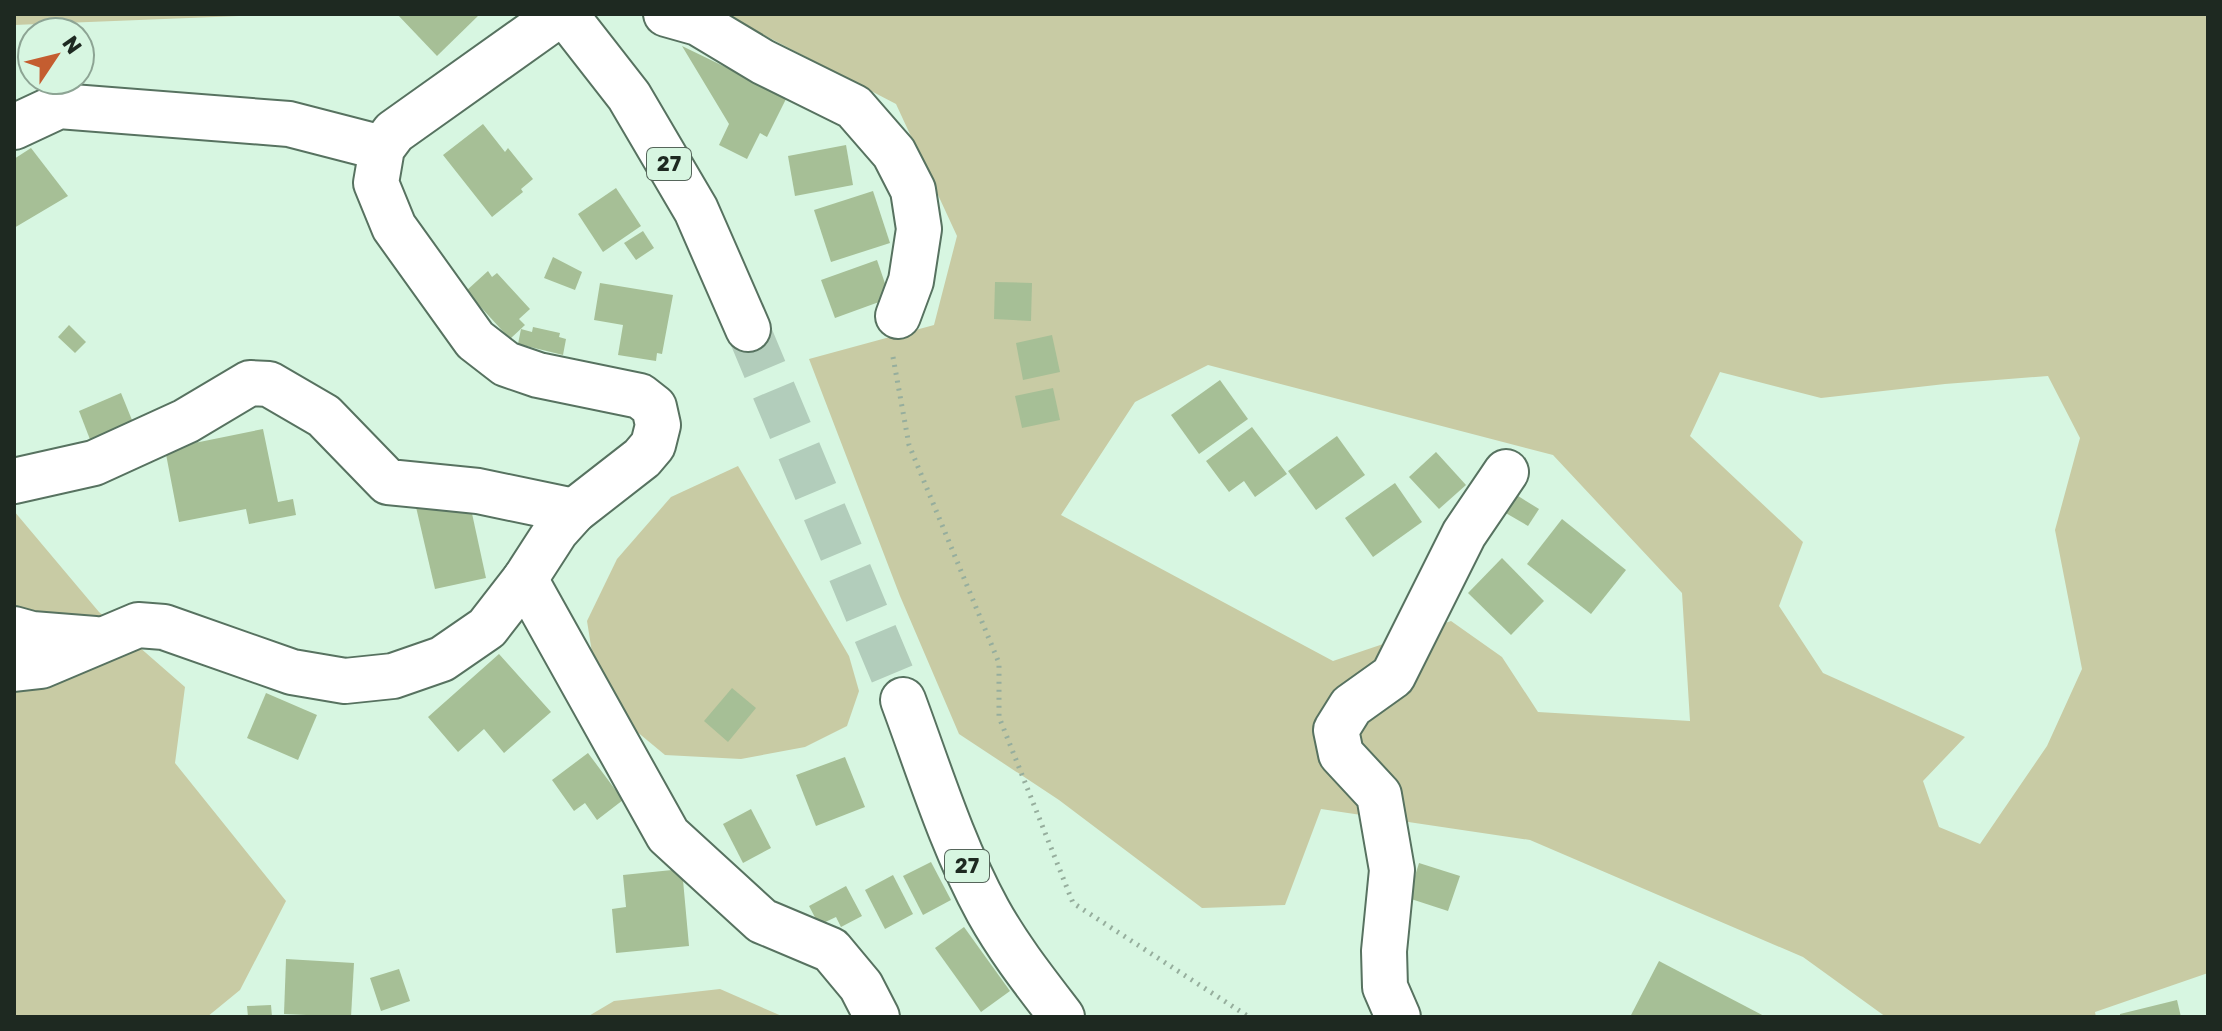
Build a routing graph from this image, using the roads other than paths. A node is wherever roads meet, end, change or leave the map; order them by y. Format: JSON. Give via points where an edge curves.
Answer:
{"nodes":[{"id":1,"x":562,"y":14,"type":"edge"},
{"id":2,"x":666,"y":14,"type":"edge"},
{"id":3,"x":14,"y":127,"type":"edge"},
{"id":4,"x":382,"y":148,"type":"junction"},
{"id":5,"x":898,"y":316,"type":"road end"},
{"id":6,"x":748,"y":329,"type":"tunnel mouth"},
{"id":7,"x":1506,"y":472,"type":"dead end"},
{"id":8,"x":14,"y":481,"type":"edge"},
{"id":9,"x":574,"y":511,"type":"junction"},
{"id":10,"x":525,"y":579,"type":"junction"},
{"id":11,"x":14,"y":629,"type":"edge"},
{"id":12,"x":101,"y":639,"type":"junction"},
{"id":13,"x":14,"y":669,"type":"edge"},
{"id":14,"x":903,"y":700,"type":"tunnel mouth"},
{"id":15,"x":877,"y":1017,"type":"edge"},
{"id":16,"x":1062,"y":1017,"type":"edge"},
{"id":17,"x":1398,"y":1017,"type":"edge"}],
"edges":[{"from":1,"to":4,"type":"street","via":[[394,132]]},
{"from":1,"to":6,"type":"street","number":"27","via":[[629,96],[696,210]]},
{"from":2,"to":5,"type":"street","via":[[698,23],[854,107],[894,153],[913,190],[919,229],[911,281]]},
{"from":3,"to":4,"type":"street","via":[[59,106],[289,124]]},
{"from":4,"to":9,"type":"street","via":[[376,183],[394,227],[475,340],[506,364],[640,396],[654,407],[658,425],[653,445]]},
{"from":7,"to":17,"type":"street","via":[[1464,534],[1393,676],[1351,706],[1336,730],[1341,754],[1379,795],[1392,870],[1385,987]]},
{"from":8,"to":9,"type":"street","via":[[94,463],[186,421],[250,383],[269,384],[324,416],[388,482],[478,491]]},
{"from":9,"to":10,"type":"street"},
{"from":10,"to":12,"type":"street","via":[[487,628],[442,659],[393,676],[345,681],[292,672],[164,627],[138,625]]},
{"from":10,"to":15,"type":"street","via":[[668,835],[762,921],[831,950],[861,986]]},
{"from":11,"to":12,"type":"street"},
{"from":12,"to":13,"type":"street","via":[[41,666]]},
{"from":14,"to":16,"type":"street","number":"27","via":[[988,911]]}]}
